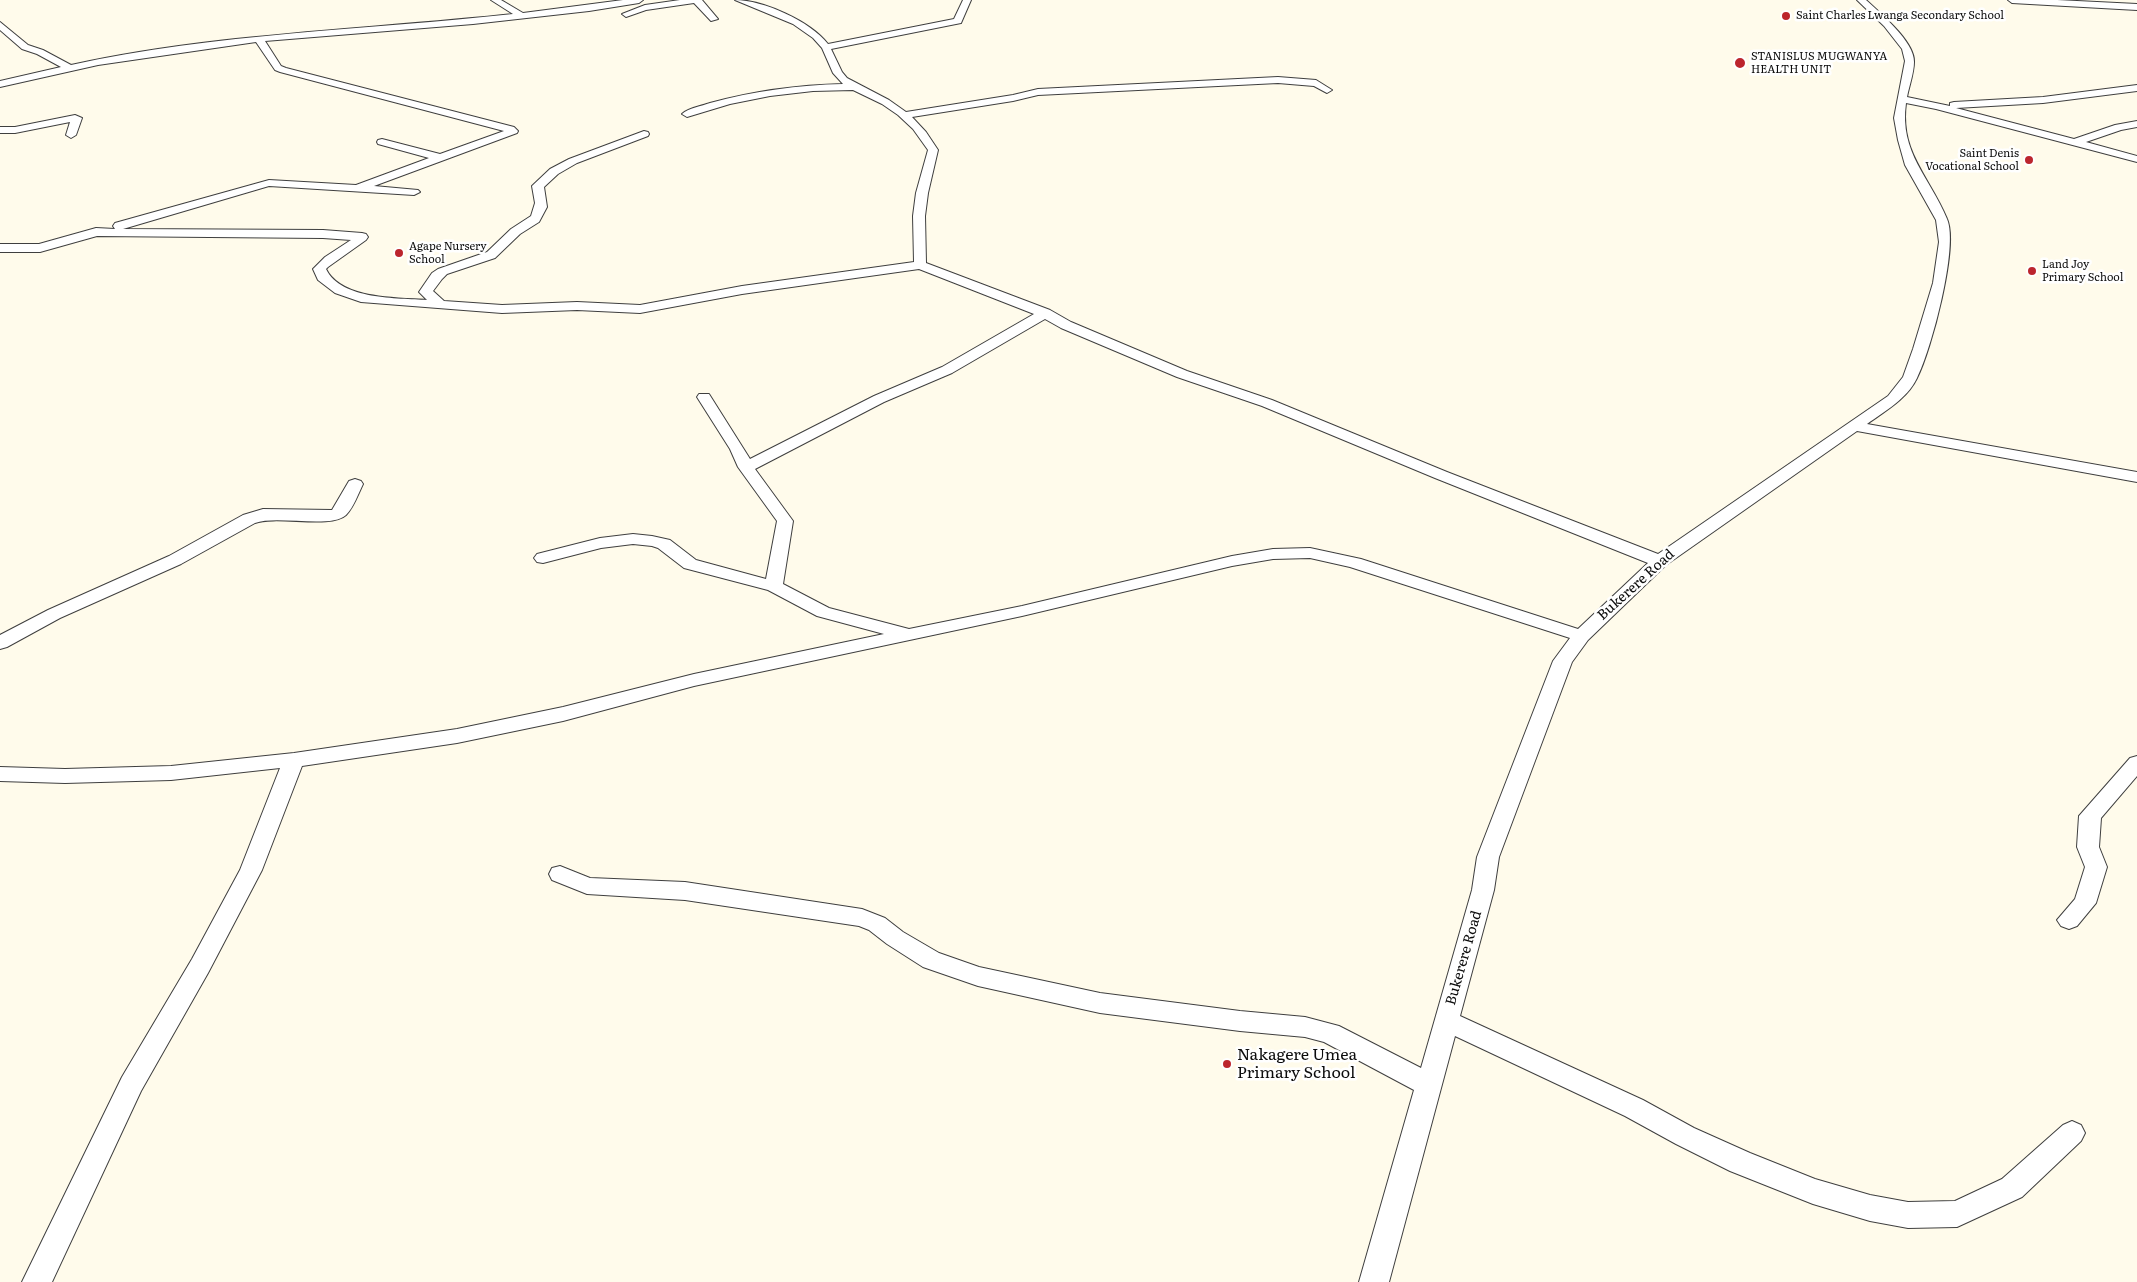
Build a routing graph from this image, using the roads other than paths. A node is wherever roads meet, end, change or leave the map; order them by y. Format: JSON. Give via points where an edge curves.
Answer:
{"nodes":[{"id":1,"x":495,"y":0,"type":"edge"},
{"id":2,"x":560,"y":0,"type":"edge"},
{"id":3,"x":639,"y":0,"type":"edge"},
{"id":4,"x":697,"y":0,"type":"edge"},
{"id":5,"x":739,"y":0,"type":"edge"},
{"id":6,"x":967,"y":0,"type":"edge"},
{"id":7,"x":1861,"y":0,"type":"edge"},
{"id":8,"x":2012,"y":0,"type":"edge"},
{"id":9,"x":2137,"y":7,"type":"edge"},
{"id":10,"x":578,"y":9,"type":"junction"},
{"id":11,"x":521,"y":15,"type":"junction"},
{"id":12,"x":624,"y":15,"type":"dead end"},
{"id":13,"x":714,"y":19,"type":"dead end"},
{"id":14,"x":0,"y":25,"type":"edge"},
{"id":15,"x":259,"y":39,"type":"junction"},
{"id":16,"x":826,"y":47,"type":"junction"},
{"id":17,"x":69,"y":68,"type":"junction"},
{"id":18,"x":0,"y":84,"type":"edge"},
{"id":19,"x":856,"y":87,"type":"junction"},
{"id":20,"x":2137,"y":88,"type":"edge"},
{"id":21,"x":1326,"y":90,"type":"dead end"},
{"id":22,"x":1902,"y":99,"type":"junction"},
{"id":23,"x":1937,"y":106,"type":"junction"},
{"id":24,"x":687,"y":114,"type":"dead end"},
{"id":25,"x":903,"y":115,"type":"junction"},
{"id":26,"x":2137,"y":124,"type":"edge"},
{"id":27,"x":0,"y":130,"type":"edge"},
{"id":28,"x":644,"y":134,"type":"dead end"},
{"id":29,"x":72,"y":135,"type":"dead end"},
{"id":30,"x":382,"y":142,"type":"dead end"},
{"id":31,"x":2074,"y":143,"type":"junction"},
{"id":32,"x":441,"y":158,"type":"junction"},
{"id":33,"x":2137,"y":159,"type":"edge"},
{"id":34,"x":356,"y":189,"type":"junction"},
{"id":35,"x":414,"y":192,"type":"dead end"},
{"id":36,"x":96,"y":232,"type":"junction"},
{"id":37,"x":0,"y":248,"type":"edge"},
{"id":38,"x":920,"y":265,"type":"junction"},
{"id":39,"x":441,"y":305,"type":"junction"},
{"id":40,"x":1045,"y":313,"type":"junction"},
{"id":41,"x":704,"y":397,"type":"dead end"},
{"id":42,"x":1854,"y":426,"type":"junction"},
{"id":43,"x":746,"y":467,"type":"junction"},
{"id":44,"x":2137,"y":477,"type":"edge"},
{"id":45,"x":355,"y":484,"type":"dead end"},
{"id":46,"x":543,"y":558,"type":"dead end"},
{"id":47,"x":1660,"y":561,"type":"junction"},
{"id":48,"x":774,"y":586,"type":"junction"},
{"id":49,"x":909,"y":635,"type":"junction"},
{"id":50,"x":1581,"y":636,"type":"junction"},
{"id":51,"x":0,"y":643,"type":"edge"},
{"id":52,"x":294,"y":760,"type":"junction"},
{"id":53,"x":2137,"y":763,"type":"edge"},
{"id":54,"x":0,"y":774,"type":"edge"},
{"id":55,"x":560,"y":874,"type":"dead end"},
{"id":56,"x":2069,"y":920,"type":"dead end"},
{"id":57,"x":1446,"y":1021,"type":"junction"},
{"id":58,"x":1430,"y":1086,"type":"junction"},
{"id":59,"x":2072,"y":1133,"type":"dead end"},
{"id":60,"x":37,"y":1282,"type":"edge"},
{"id":61,"x":1374,"y":1282,"type":"edge"}],
"edges":[{"from":1,"to":11,"type":"street"},
{"from":2,"to":10,"type":"street"},
{"from":3,"to":10,"type":"street"},
{"from":4,"to":12,"type":"street","via":[[645,8]]},
{"from":4,"to":13,"type":"street"},
{"from":5,"to":16,"type":"street","via":[[781,15],[808,30]]},
{"from":6,"to":16,"type":"street","via":[[958,21]]},
{"from":7,"to":22,"type":"street","name":"Bukerere Road","via":[[1906,49],[1910,61]]},
{"from":8,"to":9,"type":"street"},
{"from":10,"to":11,"type":"street"},
{"from":11,"to":15,"type":"street"},
{"from":14,"to":17,"type":"street","via":[[25,47]]},
{"from":15,"to":17,"type":"street"},
{"from":15,"to":32,"type":"street","via":[[278,68],[283,70],[513,131]]},
{"from":16,"to":19,"type":"street","via":[[842,79]]},
{"from":17,"to":18,"type":"street"},
{"from":19,"to":24,"type":"street","via":[[756,94]]},
{"from":19,"to":25,"type":"street"},
{"from":20,"to":23,"type":"street","via":[[2043,100]]},
{"from":21,"to":25,"type":"street","via":[[1316,83],[1278,80],[1038,92]]},
{"from":22,"to":23,"type":"street"},
{"from":22,"to":42,"type":"street","name":"Bukerere Road","via":[[1899,118],[1911,166],[1942,220],[1945,242],[1939,283],[1910,378],[1893,399]]},
{"from":23,"to":31,"type":"street"},
{"from":25,"to":38,"type":"street","via":[[923,134],[933,150],[919,216]]},
{"from":26,"to":31,"type":"street"},
{"from":27,"to":29,"type":"street","via":[[77,118]]},
{"from":28,"to":39,"type":"street","via":[[560,166],[547,175],[538,186],[541,200],[535,219],[493,254],[438,276],[426,292]]},
{"from":30,"to":32,"type":"street"},
{"from":31,"to":33,"type":"street"},
{"from":32,"to":34,"type":"street"},
{"from":34,"to":35,"type":"street"},
{"from":34,"to":36,"type":"street","via":[[269,183]]},
{"from":36,"to":37,"type":"street","via":[[40,248]]},
{"from":36,"to":39,"type":"street","via":[[362,237],[326,260],[319,269],[323,277],[340,290],[361,298]]},
{"from":38,"to":39,"type":"street","via":[[742,290],[640,309],[577,306],[502,310]]},
{"from":38,"to":40,"type":"street"},
{"from":40,"to":43,"type":"street","via":[[948,370],[879,400]]},
{"from":40,"to":47,"type":"street","via":[[1182,374],[1267,403]]},
{"from":41,"to":43,"type":"street","via":[[738,448]]},
{"from":42,"to":44,"type":"street"},
{"from":42,"to":47,"type":"street","name":"Bukerere Road"},
{"from":43,"to":48,"type":"street","via":[[785,521]]},
{"from":45,"to":51,"type":"street","via":[[337,514],[264,514],[249,519],[175,560],[54,614]]},
{"from":46,"to":48,"type":"street","via":[[600,543],[633,539],[652,541],[664,544],[690,564]]},
{"from":47,"to":50,"type":"street","name":"Bukerere Road"},
{"from":48,"to":49,"type":"street","via":[[823,612]]},
{"from":49,"to":50,"type":"street","via":[[1232,561],[1273,554],[1310,553],[1355,563]]},
{"from":49,"to":52,"type":"street","via":[[694,680],[514,725]]},
{"from":50,"to":57,"type":"street","name":"Bukerere Road","via":[[1563,660],[1488,857],[1483,890]]},
{"from":52,"to":54,"type":"street","via":[[171,773]]},
{"from":52,"to":60,"type":"street","via":[[251,870],[131,1085]]},
{"from":53,"to":56,"type":"street","via":[[2090,816],[2088,847],[2096,867],[2085,903]]},
{"from":55,"to":58,"type":"street","via":[[587,886],[685,892],[862,918],[877,924],[931,960],[978,976],[1100,1003],[1240,1022],[1304,1027],[1330,1033]]},
{"from":57,"to":58,"type":"street","name":"Bukerere Road"},
{"from":57,"to":59,"type":"street","via":[[1634,1108],[1740,1162],[1813,1191],[1870,1208],[1908,1215],[1957,1214],[2012,1188]]},
{"from":58,"to":61,"type":"street","name":"Bukerere Road"}]}
